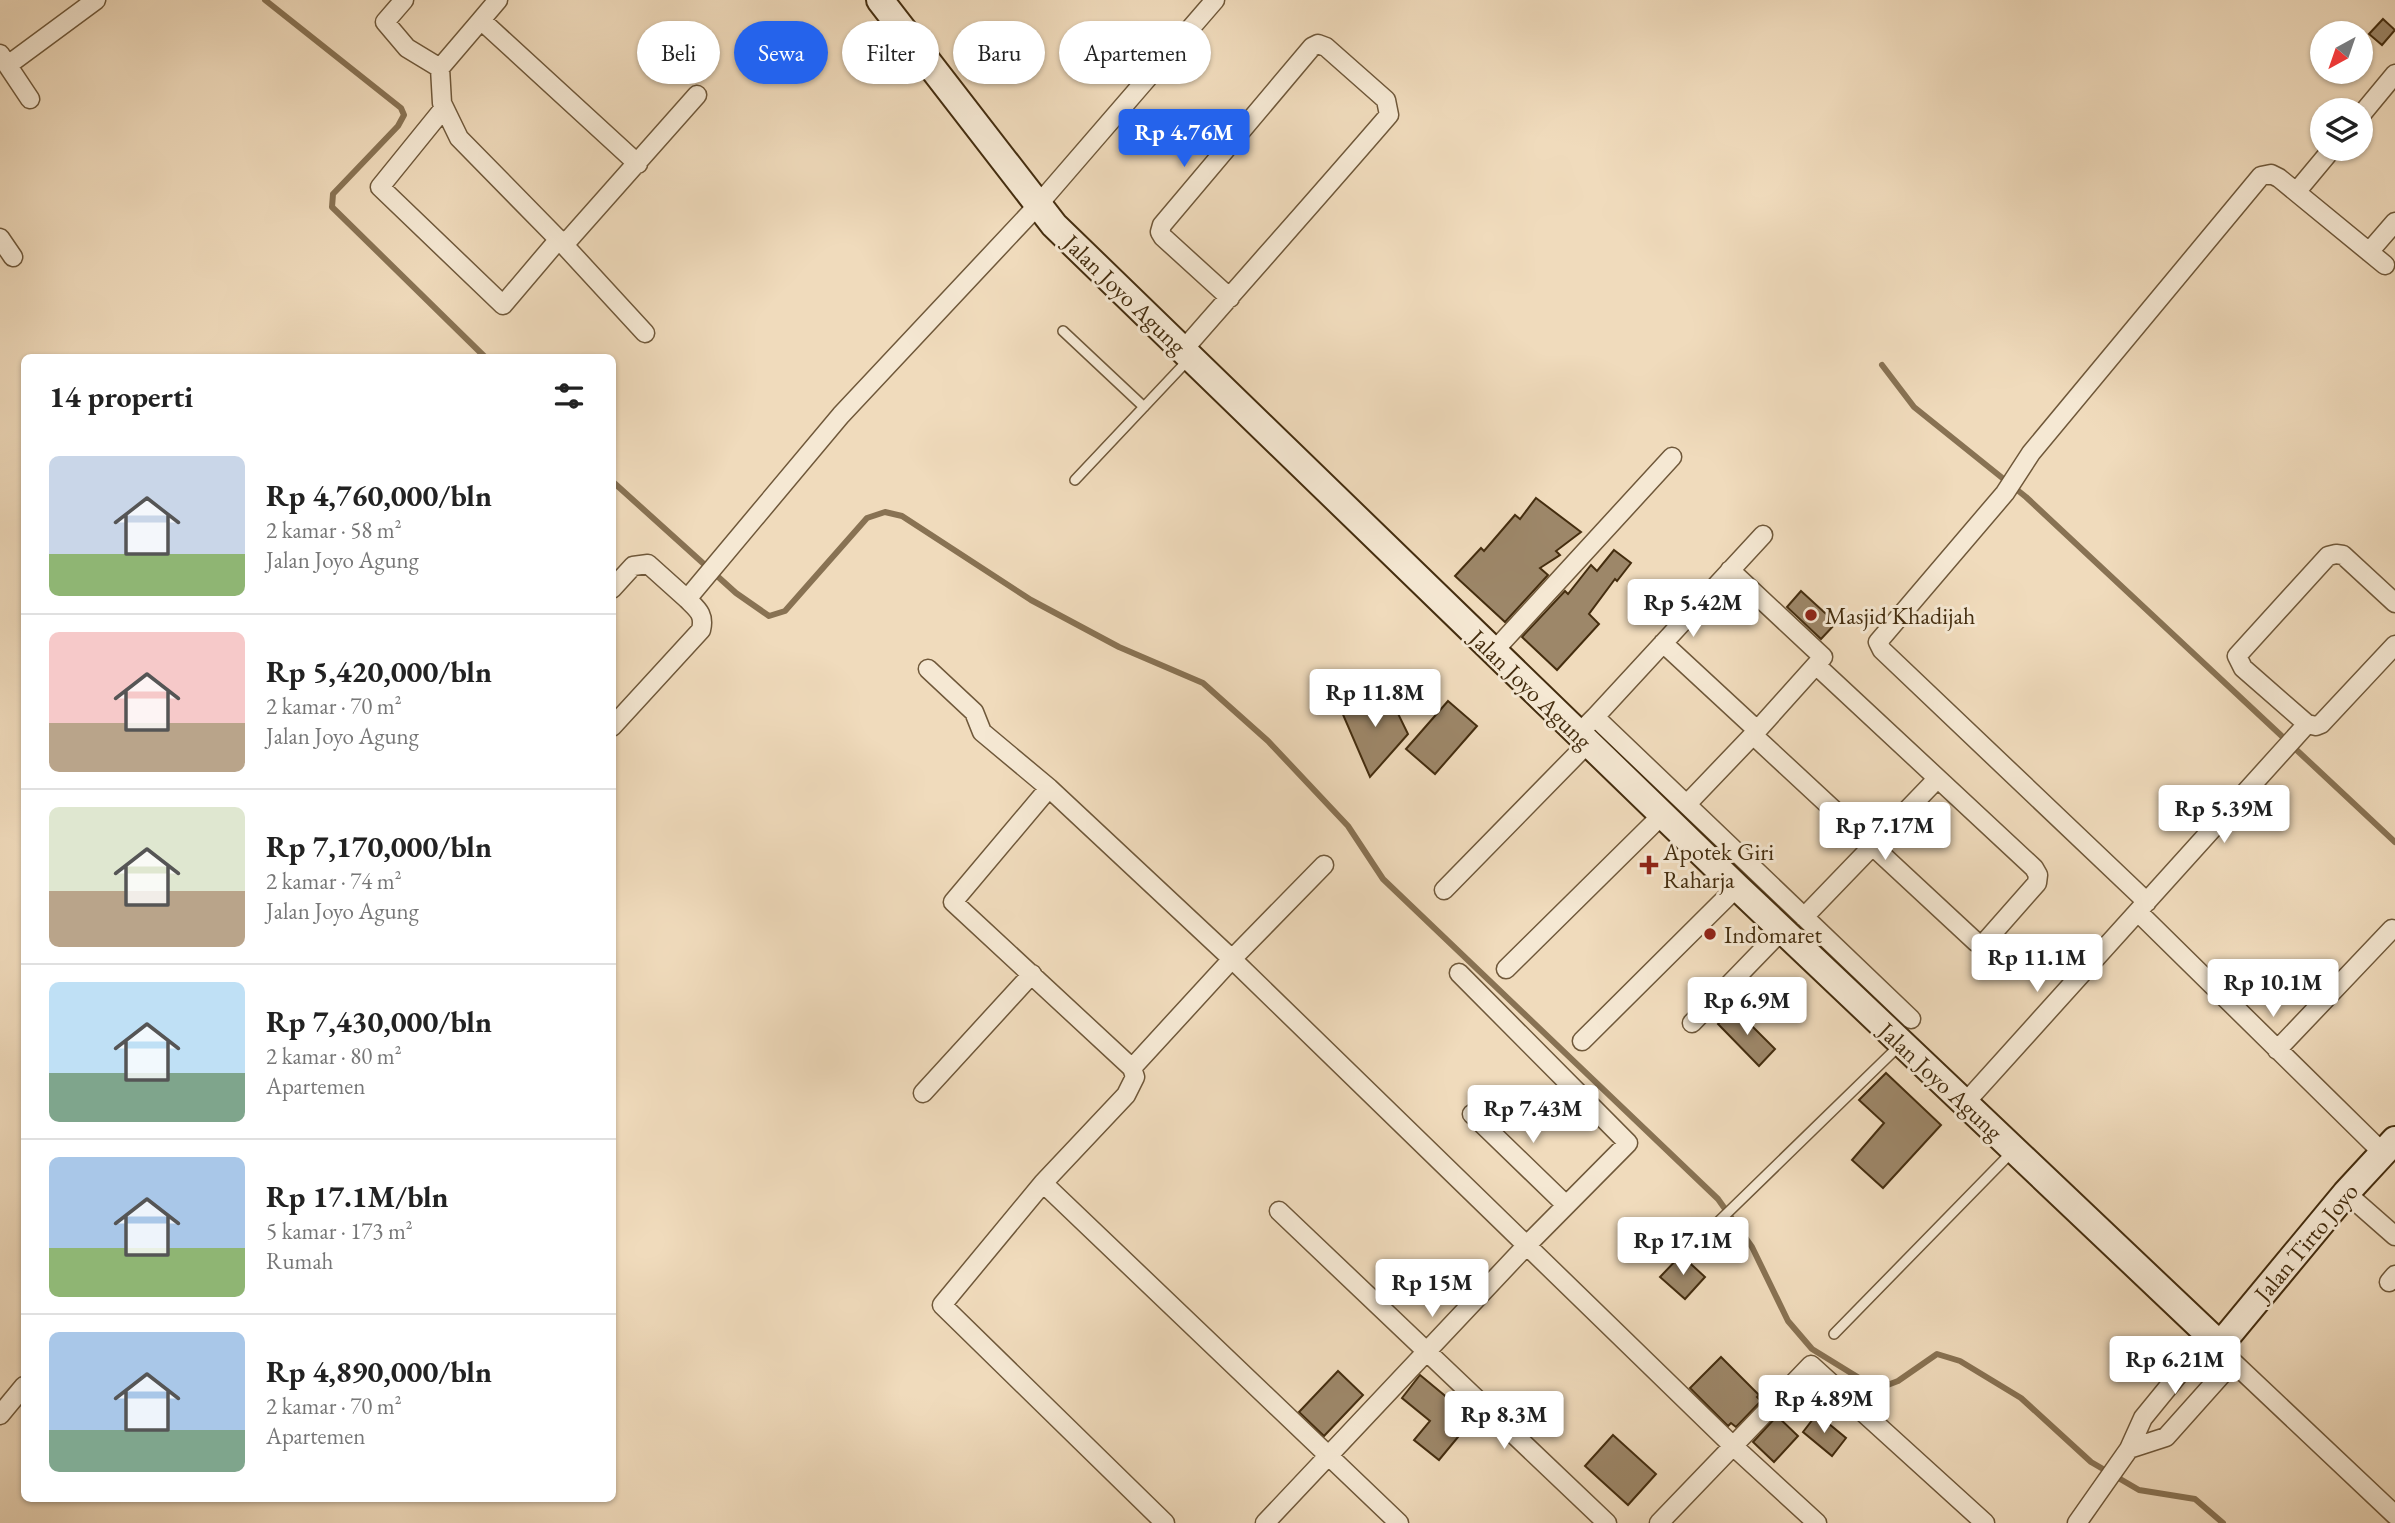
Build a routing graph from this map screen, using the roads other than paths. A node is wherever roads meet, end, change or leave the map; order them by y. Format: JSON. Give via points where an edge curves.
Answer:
{"nodes":[{"id":1,"x":96,"y":0,"type":"edge"},
{"id":2,"x":404,"y":0,"type":"edge"},
{"id":3,"x":498,"y":0,"type":"edge"},
{"id":4,"x":1215,"y":0,"type":"edge"},
{"id":5,"x":887,"y":3,"type":"edge"},
{"id":6,"x":481,"y":20,"type":"junction"},
{"id":7,"x":4,"y":60,"type":"edge"},
{"id":8,"x":440,"y":68,"type":"junction"},
{"id":9,"x":2395,"y":74,"type":"edge"},
{"id":10,"x":697,"y":96,"type":"dead end"},
{"id":11,"x":30,"y":99,"type":"dead end"},
{"id":12,"x":2373,"y":101,"type":"edge"},
{"id":13,"x":444,"y":108,"type":"junction"},
{"id":14,"x":2322,"y":161,"type":"edge"},
{"id":15,"x":638,"y":164,"type":"junction"},
{"id":16,"x":2297,"y":191,"type":"junction"},
{"id":17,"x":1037,"y":206,"type":"junction"},
{"id":18,"x":2395,"y":222,"type":"edge"},
{"id":19,"x":0,"y":238,"type":"edge"},
{"id":20,"x":562,"y":242,"type":"junction"},
{"id":21,"x":2369,"y":252,"type":"junction"},
{"id":22,"x":13,"y":257,"type":"dead end"},
{"id":23,"x":2385,"y":265,"type":"dead end"},
{"id":24,"x":1230,"y":298,"type":"junction"},
{"id":25,"x":1063,"y":331,"type":"dead end"},
{"id":26,"x":645,"y":332,"type":"dead end"},
{"id":27,"x":1187,"y":353,"type":"junction"},
{"id":28,"x":1144,"y":407,"type":"junction"},
{"id":29,"x":1672,"y":457,"type":"dead end"},
{"id":30,"x":1074,"y":480,"type":"dead end"},
{"id":31,"x":1763,"y":535,"type":"dead end"},
{"id":32,"x":1730,"y":570,"type":"junction"},
{"id":33,"x":616,"y":585,"type":"edge"},
{"id":34,"x":687,"y":598,"type":"junction"},
{"id":35,"x":2395,"y":603,"type":"edge"},
{"id":36,"x":1663,"y":643,"type":"junction"},
{"id":37,"x":2395,"y":645,"type":"edge"},
{"id":38,"x":1493,"y":652,"type":"junction"},
{"id":39,"x":1816,"y":666,"type":"junction"},
{"id":40,"x":928,"y":669,"type":"dead end"},
{"id":41,"x":616,"y":723,"type":"edge"},
{"id":42,"x":2302,"y":730,"type":"junction"},
{"id":43,"x":1587,"y":732,"type":"junction"},
{"id":44,"x":1755,"y":733,"type":"junction"},
{"id":45,"x":1937,"y":779,"type":"junction"},
{"id":46,"x":1049,"y":788,"type":"junction"},
{"id":47,"x":1687,"y":804,"type":"junction"},
{"id":48,"x":1662,"y":815,"type":"junction"},
{"id":49,"x":1874,"y":845,"type":"junction"},
{"id":50,"x":1324,"y":865,"type":"dead end"},
{"id":51,"x":1737,"y":887,"type":"junction"},
{"id":52,"x":1444,"y":890,"type":"dead end"},
{"id":53,"x":2142,"y":907,"type":"junction"},
{"id":54,"x":1793,"y":924,"type":"junction"},
{"id":55,"x":2392,"y":929,"type":"dead end"},
{"id":56,"x":1232,"y":959,"type":"junction"},
{"id":57,"x":1506,"y":969,"type":"dead end"},
{"id":58,"x":1459,"y":973,"type":"dead end"},
{"id":59,"x":1032,"y":974,"type":"junction"},
{"id":60,"x":1911,"y":1018,"type":"dead end"},
{"id":61,"x":1692,"y":1023,"type":"dead end"},
{"id":62,"x":1582,"y":1041,"type":"dead end"},
{"id":63,"x":1902,"y":1044,"type":"junction"},
{"id":64,"x":2277,"y":1050,"type":"junction"},
{"id":65,"x":1132,"y":1068,"type":"junction"},
{"id":66,"x":923,"y":1093,"type":"dead end"},
{"id":67,"x":1965,"y":1103,"type":"junction"},
{"id":68,"x":1472,"y":1114,"type":"dead end"},
{"id":69,"x":2389,"y":1147,"type":"edge"},
{"id":70,"x":2014,"y":1150,"type":"junction"},
{"id":71,"x":1043,"y":1183,"type":"junction"},
{"id":72,"x":2346,"y":1193,"type":"junction"},
{"id":73,"x":1566,"y":1205,"type":"junction"},
{"id":74,"x":1279,"y":1211,"type":"dead end"},
{"id":75,"x":1717,"y":1223,"type":"dead end"},
{"id":76,"x":2395,"y":1236,"type":"edge"},
{"id":77,"x":1527,"y":1245,"type":"junction"},
{"id":78,"x":1834,"y":1334,"type":"dead end"},
{"id":79,"x":2221,"y":1348,"type":"junction"},
{"id":80,"x":1428,"y":1351,"type":"junction"},
{"id":81,"x":21,"y":1390,"type":"edge"},
{"id":82,"x":0,"y":1415,"type":"edge"},
{"id":83,"x":1732,"y":1445,"type":"junction"},
{"id":84,"x":2129,"y":1449,"type":"junction"},
{"id":85,"x":1330,"y":1456,"type":"junction"},
{"id":86,"x":2395,"y":1515,"type":"edge"},
{"id":87,"x":1165,"y":1523,"type":"edge"},
{"id":88,"x":1265,"y":1523,"type":"edge"},
{"id":89,"x":1399,"y":1523,"type":"edge"},
{"id":90,"x":1607,"y":1523,"type":"edge"},
{"id":91,"x":1659,"y":1523,"type":"edge"},
{"id":92,"x":1817,"y":1523,"type":"edge"},
{"id":93,"x":1985,"y":1523,"type":"edge"},
{"id":94,"x":2077,"y":1523,"type":"edge"}],
"edges":[{"from":1,"to":7,"type":"street"},
{"from":2,"to":8,"type":"street","via":[[385,22],[407,48]]},
{"from":3,"to":6,"type":"street"},
{"from":4,"to":17,"type":"street"},
{"from":5,"to":17,"type":"main road","name":"Jalan Joyo Agung"},
{"from":6,"to":8,"type":"street"},
{"from":6,"to":15,"type":"street"},
{"from":7,"to":11,"type":"street"},
{"from":8,"to":13,"type":"street"},
{"from":9,"to":12,"type":"street"},
{"from":10,"to":15,"type":"street"},
{"from":13,"to":20,"type":"street","via":[[459,138]]},
{"from":13,"to":20,"type":"street","via":[[380,187],[503,305]]},
{"from":14,"to":16,"type":"street"},
{"from":15,"to":20,"type":"street"},
{"from":16,"to":21,"type":"street"},
{"from":16,"to":53,"type":"street","via":[[2271,174],[2261,176],[2031,453],[2005,493],[1878,642]]},
{"from":17,"to":27,"type":"main road","name":"Jalan Joyo Agung"},
{"from":17,"to":34,"type":"street","via":[[841,415]]},
{"from":18,"to":21,"type":"street"},
{"from":19,"to":22,"type":"street"},
{"from":20,"to":26,"type":"street"},
{"from":21,"to":23,"type":"street"},
{"from":24,"to":24,"type":"street","via":[[1389,115],[1386,100],[1318,44],[1162,225],[1163,237]]},
{"from":24,"to":27,"type":"street"},
{"from":25,"to":28,"type":"lane"},
{"from":27,"to":28,"type":"lane"},
{"from":27,"to":38,"type":"main road","name":"Jalan Joyo Agung"},
{"from":28,"to":30,"type":"lane"},
{"from":29,"to":38,"type":"street"},
{"from":31,"to":32,"type":"street"},
{"from":32,"to":36,"type":"street"},
{"from":32,"to":39,"type":"street","via":[[1820,653],[1823,657]]},
{"from":33,"to":34,"type":"street","via":[[633,566],[648,564]]},
{"from":34,"to":41,"type":"street","via":[[702,613],[701,630]]},
{"from":35,"to":42,"type":"street","via":[[2343,555],[2328,556],[2242,649],[2237,656],[2243,668]]},
{"from":36,"to":43,"type":"street"},
{"from":36,"to":44,"type":"street"},
{"from":37,"to":42,"type":"street","via":[[2321,724]]},
{"from":38,"to":43,"type":"main road","name":"Jalan Joyo Agung"},
{"from":39,"to":44,"type":"street"},
{"from":39,"to":45,"type":"street"},
{"from":40,"to":46,"type":"street","via":[[974,712],[982,732]]},
{"from":42,"to":53,"type":"street"},
{"from":43,"to":47,"type":"street"},
{"from":43,"to":48,"type":"main road","name":"Jalan Joyo Agung"},
{"from":43,"to":52,"type":"street"},
{"from":44,"to":47,"type":"street"},
{"from":44,"to":49,"type":"street"},
{"from":45,"to":49,"type":"street"},
{"from":45,"to":49,"type":"street","via":[[2038,875],[2037,883],[1985,942],[1976,942]]},
{"from":46,"to":56,"type":"street"},
{"from":46,"to":59,"type":"street","via":[[953,902]]},
{"from":47,"to":54,"type":"street"},
{"from":48,"to":51,"type":"main road","name":"Jalan Joyo Agung"},
{"from":48,"to":57,"type":"street"},
{"from":49,"to":54,"type":"street"},
{"from":50,"to":56,"type":"street"},
{"from":51,"to":54,"type":"main road","name":"Jalan Joyo Agung"},
{"from":51,"to":62,"type":"street"},
{"from":53,"to":64,"type":"street"},
{"from":53,"to":67,"type":"street"},
{"from":54,"to":60,"type":"street"},
{"from":54,"to":61,"type":"street"},
{"from":54,"to":63,"type":"main road","name":"Jalan Joyo Agung"},
{"from":55,"to":64,"type":"street"},
{"from":56,"to":65,"type":"street"},
{"from":56,"to":77,"type":"street"},
{"from":58,"to":73,"type":"street","via":[[1628,1143]]},
{"from":59,"to":65,"type":"street"},
{"from":59,"to":66,"type":"street"},
{"from":63,"to":67,"type":"main road","name":"Jalan Joyo Agung"},
{"from":63,"to":75,"type":"lane"},
{"from":64,"to":69,"type":"street"},
{"from":65,"to":71,"type":"street","via":[[1135,1077],[1126,1095]]},
{"from":67,"to":70,"type":"main road","name":"Jalan Joyo Agung"},
{"from":68,"to":73,"type":"street"},
{"from":69,"to":72,"type":"main road","name":"Jalan Tirto Joyo"},
{"from":70,"to":78,"type":"lane"},
{"from":70,"to":79,"type":"main road","name":"Jalan Joyo Agung"},
{"from":71,"to":85,"type":"street"},
{"from":71,"to":87,"type":"street","via":[[942,1305]]},
{"from":72,"to":76,"type":"street"},
{"from":72,"to":79,"type":"main road","name":"Jalan Tirto Joyo"},
{"from":73,"to":77,"type":"street"},
{"from":74,"to":80,"type":"street"},
{"from":77,"to":80,"type":"street"},
{"from":77,"to":83,"type":"street"},
{"from":79,"to":84,"type":"street","via":[[2143,1418]]},
{"from":79,"to":84,"type":"street","via":[[2166,1437]]},
{"from":79,"to":86,"type":"street"},
{"from":80,"to":85,"type":"street"},
{"from":80,"to":90,"type":"street"},
{"from":81,"to":82,"type":"street"},
{"from":83,"to":91,"type":"street"},
{"from":83,"to":92,"type":"street"},
{"from":83,"to":93,"type":"street","via":[[1811,1365]]},
{"from":84,"to":94,"type":"street"},
{"from":85,"to":88,"type":"street"},
{"from":85,"to":89,"type":"street"}]}
